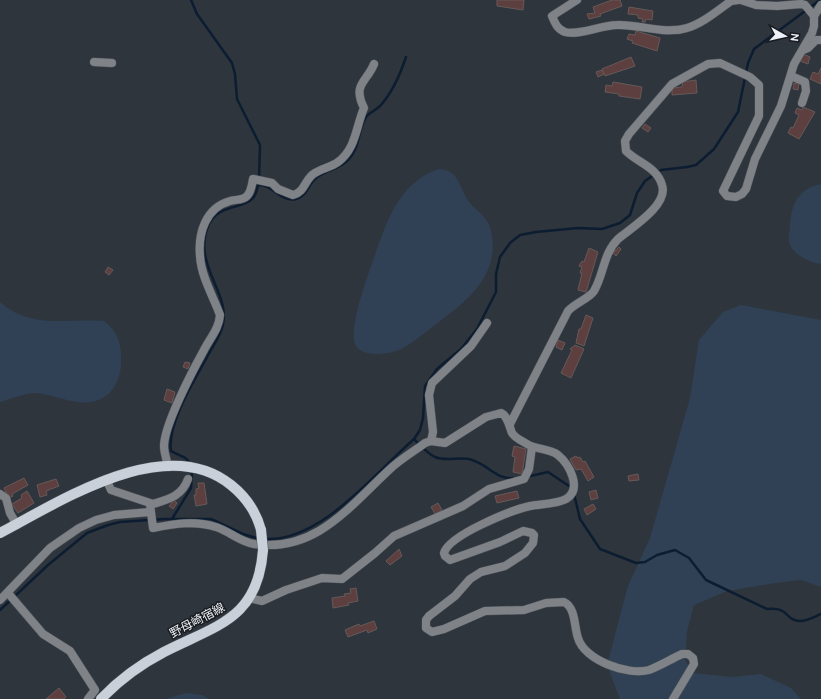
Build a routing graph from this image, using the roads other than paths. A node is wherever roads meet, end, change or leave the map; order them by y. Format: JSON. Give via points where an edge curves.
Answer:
{"nodes":[{"id":1,"x":577,"y":0,"type":"edge"},
{"id":2,"x":738,"y":0,"type":"edge"},
{"id":3,"x":741,"y":0,"type":"edge"},
{"id":4,"x":821,"y":5,"type":"edge"},
{"id":5,"x":812,"y":14,"type":"junction"},
{"id":6,"x":821,"y":40,"type":"edge"},
{"id":7,"x":802,"y":50,"type":"junction"},
{"id":8,"x":94,"y":62,"type":"dead end"},
{"id":9,"x":112,"y":63,"type":"dead end"},
{"id":10,"x":374,"y":64,"type":"dead end"},
{"id":11,"x":791,"y":76,"type":"junction"},
{"id":12,"x":802,"y":102,"type":"dead end"},
{"id":13,"x":487,"y":323,"type":"dead end"},
{"id":14,"x":510,"y":424,"type":"junction"},
{"id":15,"x":428,"y":442,"type":"junction"},
{"id":16,"x":532,"y":447,"type":"junction"},
{"id":17,"x":168,"y":467,"type":"junction"},
{"id":18,"x":106,"y":479,"type":"junction"},
{"id":19,"x":188,"y":479,"type":"dead end"},
{"id":20,"x":0,"y":494,"type":"edge"},
{"id":21,"x":150,"y":511,"type":"junction"},
{"id":22,"x":16,"y":525,"type":"junction"},
{"id":23,"x":0,"y":533,"type":"edge"},
{"id":24,"x":8,"y":593,"type":"junction"},
{"id":25,"x":249,"y":598,"type":"junction"},
{"id":26,"x":0,"y":600,"type":"edge"},
{"id":27,"x":88,"y":699,"type":"edge"},
{"id":28,"x":101,"y":699,"type":"edge"},
{"id":29,"x":673,"y":699,"type":"edge"}],
"edges":[{"from":1,"to":2,"type":"street","via":[[552,16],[556,26],[565,32],[622,25],[666,30],[685,29],[699,23],[731,1]]},
{"from":3,"to":5,"type":"street","via":[[777,6],[805,5]]},
{"from":4,"to":5,"type":"street"},
{"from":5,"to":7,"type":"street","via":[[814,26]]},
{"from":6,"to":7,"type":"street","via":[[816,40]]},
{"from":7,"to":11,"type":"street"},
{"from":8,"to":9,"type":"street"},
{"from":10,"to":17,"type":"street","via":[[360,86],[360,99],[364,108],[352,145],[339,162],[312,174],[304,188],[293,195],[278,189],[272,183],[253,179],[247,197],[221,205],[203,225],[200,244],[202,268],[218,310],[219,320],[215,333],[179,400],[168,429],[164,446]]},
{"from":11,"to":12,"type":"street","via":[[805,82],[806,91]]},
{"from":11,"to":14,"type":"street","via":[[781,106],[755,159],[746,189],[740,196],[731,198],[724,194],[723,187],[760,113],[759,85],[745,75],[720,64],[708,64],[666,89],[629,134],[625,141],[626,151],[633,158],[649,166],[656,174],[663,189],[660,202],[617,241],[605,258],[594,291],[568,311]]},
{"from":13,"to":15,"type":"street","via":[[471,346],[432,383],[429,395],[433,432]]},
{"from":14,"to":15,"type":"street","via":[[503,414],[498,412],[445,443]]},
{"from":14,"to":16,"type":"street","via":[[516,437]]},
{"from":15,"to":21,"type":"street","via":[[390,469],[343,515],[327,527],[315,535],[286,544],[273,546],[248,543],[207,525],[177,524],[153,528]]},
{"from":16,"to":25,"type":"street","via":[[526,476],[489,489],[463,506],[394,536],[342,579],[322,578],[262,601]]},
{"from":16,"to":29,"type":"street","via":[[553,452],[569,468],[574,482],[572,494],[565,500],[529,506],[504,514],[450,543],[444,553],[450,560],[523,531],[532,533],[534,538],[532,546],[512,563],[481,572],[470,579],[455,596],[429,616],[426,628],[432,632],[444,629],[485,611],[524,610],[546,603],[564,602],[572,610],[580,645],[601,662],[618,668],[643,671],[682,654],[688,654],[693,658],[694,664]]},
{"from":17,"to":18,"type":"main road","name":"野母崎宿線","via":[[132,471]]},
{"from":17,"to":25,"type":"main road","name":"野母崎宿線","bridge":true,"via":[[191,468],[213,474],[246,498],[257,516],[263,550],[259,576]]},
{"from":18,"to":21,"type":"street","via":[[111,490]]},
{"from":18,"to":22,"type":"main road","name":"野母崎宿線"},
{"from":19,"to":21,"type":"street","via":[[180,494]]},
{"from":20,"to":22,"type":"street","via":[[6,498]]},
{"from":21,"to":24,"type":"street","via":[[114,515],[79,528],[50,548]]},
{"from":22,"to":23,"type":"main road","name":"野母崎宿線"},
{"from":24,"to":26,"type":"street"},
{"from":24,"to":27,"type":"street","via":[[43,634],[70,651],[95,690]]},
{"from":25,"to":28,"type":"main road","name":"野母崎宿線","via":[[230,618],[140,666]]}]}
